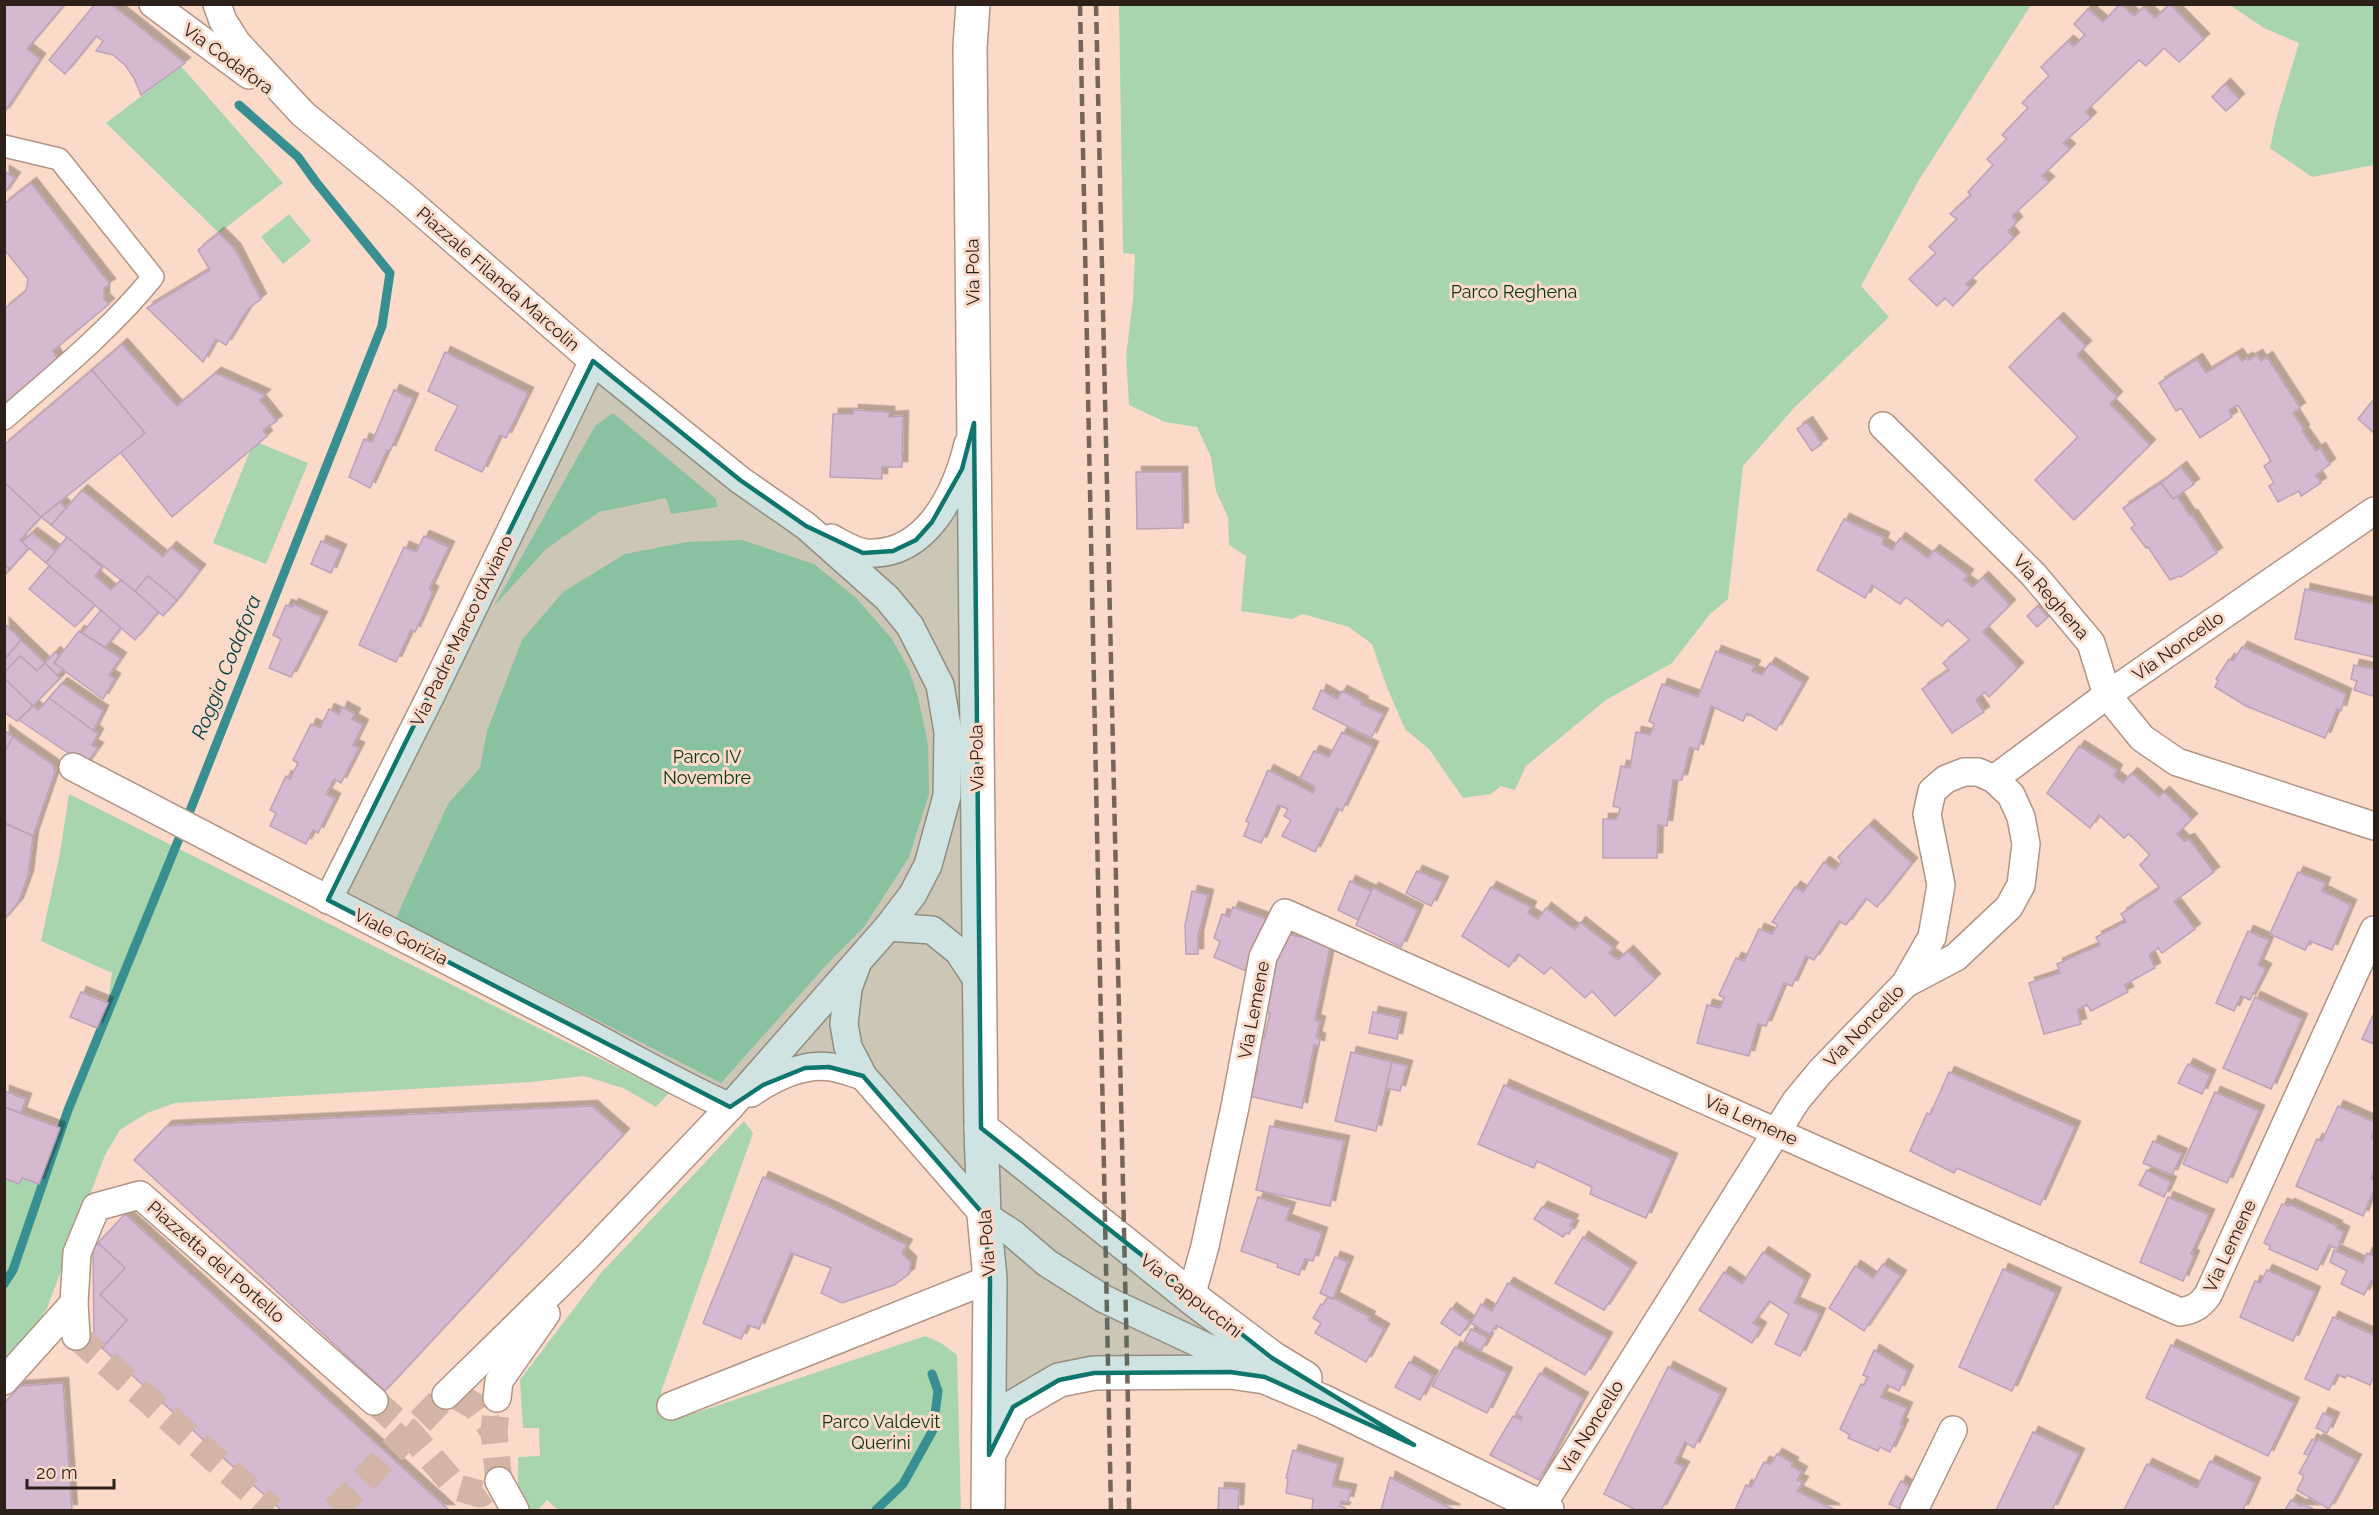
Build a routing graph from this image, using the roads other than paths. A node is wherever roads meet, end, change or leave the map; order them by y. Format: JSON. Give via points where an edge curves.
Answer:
{"nodes":[{"id":1,"x":153,"y":4,"type":"edge"},
{"id":2,"x":217,"y":4,"type":"edge"},
{"id":3,"x":961,"y":4,"type":"edge"},
{"id":4,"x":973,"y":4,"type":"edge"},
{"id":5,"x":970,"y":46,"type":"junction"},
{"id":6,"x":303,"y":114,"type":"junction"},
{"id":7,"x":4,"y":146,"type":"edge"},
{"id":8,"x":593,"y":362,"type":"junction"},
{"id":9,"x":4,"y":419,"type":"edge"},
{"id":10,"x":974,"y":423,"type":"junction"},
{"id":11,"x":1883,"y":426,"type":"dead end"},
{"id":12,"x":2374,"y":511,"type":"edge"},
{"id":13,"x":806,"y":526,"type":"junction"},
{"id":14,"x":2108,"y":694,"type":"junction"},
{"id":15,"x":73,"y":767,"type":"dead end"},
{"id":16,"x":1994,"y":779,"type":"junction"},
{"id":17,"x":2374,"y":826,"type":"edge"},
{"id":18,"x":328,"y":900,"type":"junction"},
{"id":19,"x":888,"y":927,"type":"junction"},
{"id":20,"x":2374,"y":930,"type":"edge"},
{"id":21,"x":860,"y":957,"type":"junction"},
{"id":22,"x":980,"y":984,"type":"junction"},
{"id":23,"x":1905,"y":984,"type":"junction"},
{"id":24,"x":863,"y":1076,"type":"junction"},
{"id":25,"x":730,"y":1107,"type":"junction"},
{"id":26,"x":981,"y":1128,"type":"junction"},
{"id":27,"x":1776,"y":1132,"type":"junction"},
{"id":28,"x":984,"y":1215,"type":"junction"},
{"id":29,"x":587,"y":1257,"type":"junction"},
{"id":30,"x":990,"y":1279,"type":"junction"},
{"id":31,"x":1191,"y":1297,"type":"junction"},
{"id":32,"x":74,"y":1303,"type":"junction"},
{"id":33,"x":76,"y":1336,"type":"tunnel mouth"},
{"id":34,"x":1265,"y":1377,"type":"junction"},
{"id":35,"x":4,"y":1381,"type":"edge"},
{"id":36,"x":451,"y":1394,"type":"tunnel mouth"},
{"id":37,"x":497,"y":1398,"type":"tunnel mouth"},
{"id":38,"x":374,"y":1401,"type":"tunnel mouth"},
{"id":39,"x":671,"y":1406,"type":"dead end"},
{"id":40,"x":1953,"y":1430,"type":"dead end"},
{"id":41,"x":1414,"y":1445,"type":"junction"},
{"id":42,"x":988,"y":1455,"type":"junction"},
{"id":43,"x":499,"y":1481,"type":"dead end"},
{"id":44,"x":1544,"y":1509,"type":"edge"},
{"id":45,"x":515,"y":1510,"type":"edge"},
{"id":46,"x":988,"y":1510,"type":"edge"},
{"id":47,"x":1914,"y":1510,"type":"edge"}],
"edges":[{"from":1,"to":6,"type":"street","name":"Via Codafora"},
{"from":2,"to":6,"type":"street","name":"Piazzale Filanda Marcolin","via":[[237,43]]},
{"from":3,"to":5,"type":"main road"},
{"from":4,"to":5,"type":"main road","name":"Via Pola"},
{"from":5,"to":10,"type":"main road","name":"Via Pola"},
{"from":6,"to":8,"type":"street","name":"Piazzale Filanda Marcolin"},
{"from":7,"to":9,"type":"street","via":[[58,159],[153,277],[73,360]]},
{"from":8,"to":13,"type":"street","name":"Piazzale Filanda Marcolin","via":[[740,480]]},
{"from":8,"to":18,"type":"street","name":"Via Padre Marco d'Aviano"},
{"from":10,"to":13,"type":"street","name":"Piazzale Filanda Marcolin","via":[[951,494],[916,540],[893,551],[863,553]]},
{"from":10,"to":22,"type":"main road","name":"Via Pola"},
{"from":11,"to":14,"type":"street","name":"Via Reghena","via":[[2033,574],[2091,643]]},
{"from":12,"to":14,"type":"street","name":"Via Noncello"},
{"from":13,"to":19,"type":"street","name":"Piazzale Filanda Marcolin","via":[[886,598],[910,626],[940,685],[948,732],[947,796],[928,865],[913,894]]},
{"from":14,"to":16,"type":"street","name":"Via Noncello"},
{"from":14,"to":17,"type":"street","name":"Via Reghena","via":[[2142,738],[2177,762]]},
{"from":15,"to":18,"type":"street","name":"Viale Gorizia"},
{"from":16,"to":23,"type":"street","via":[[2011,795],[2021,817],[2026,844],[2021,885],[2009,907],[1956,957]]},
{"from":16,"to":23,"type":"street","name":"Via Noncello","via":[[1978,772],[1964,772],[1946,779],[1932,791],[1927,814],[1941,885],[1932,937]]},
{"from":18,"to":25,"type":"street","name":"Viale Gorizia","via":[[608,1043],[680,1085]]},
{"from":19,"to":21,"type":"street","name":"Piazzale Filanda Marcolin"},
{"from":19,"to":22,"type":"street","via":[[932,930],[958,951]]},
{"from":20,"to":27,"type":"street","name":"Via Lemene","via":[[2208,1295],[2192,1310],[2180,1312]]},
{"from":21,"to":24,"type":"street","name":"Via Cappuccini","via":[[848,988],[844,1024],[848,1047]]},
{"from":21,"to":25,"type":"street","name":"Piazzale Filanda Marcolin"},
{"from":22,"to":26,"type":"main road","name":"Via Pola"},
{"from":23,"to":27,"type":"street","name":"Via Noncello","via":[[1820,1072]]},
{"from":24,"to":25,"type":"street","via":[[829,1066],[805,1068],[773,1079]]},
{"from":24,"to":28,"type":"street","name":"Via Cappuccini"},
{"from":25,"to":29,"type":"street"},
{"from":26,"to":28,"type":"main road","name":"Via Pola"},
{"from":26,"to":31,"type":"main road","name":"Via Cappuccini"},
{"from":27,"to":31,"type":"street","name":"Via Lemene","via":[[1285,913],[1263,957],[1225,1153]]},
{"from":27,"to":44,"type":"street","name":"Via Noncello"},
{"from":28,"to":30,"type":"main road","name":"Via Pola"},
{"from":28,"to":34,"type":"street","name":"Via Cappuccini","via":[[1047,1263],[1104,1299]]},
{"from":29,"to":36,"type":"street"},
{"from":29,"to":37,"type":"street","via":[[499,1381]]},
{"from":30,"to":39,"type":"street"},
{"from":30,"to":42,"type":"main road","name":"Via Pola"},
{"from":31,"to":41,"type":"main road","name":"Via Cappuccini","via":[[1272,1358]]},
{"from":32,"to":33,"type":"street","name":"Piazzetta del Portello"},
{"from":32,"to":35,"type":"street"},
{"from":32,"to":38,"type":"street","name":"Piazzetta del Portello","via":[[78,1253],[96,1207],[140,1195]]},
{"from":34,"to":41,"type":"main road","name":"Via Cappuccini"},
{"from":34,"to":42,"type":"main road","name":"Via Cappuccini","via":[[1230,1371],[1094,1373],[1059,1380],[1013,1407]]},
{"from":40,"to":47,"type":"street"},
{"from":41,"to":44,"type":"main road","name":"Via Cappuccini"},
{"from":42,"to":46,"type":"main road","name":"Via Pola"},
{"from":43,"to":45,"type":"street"}]}
